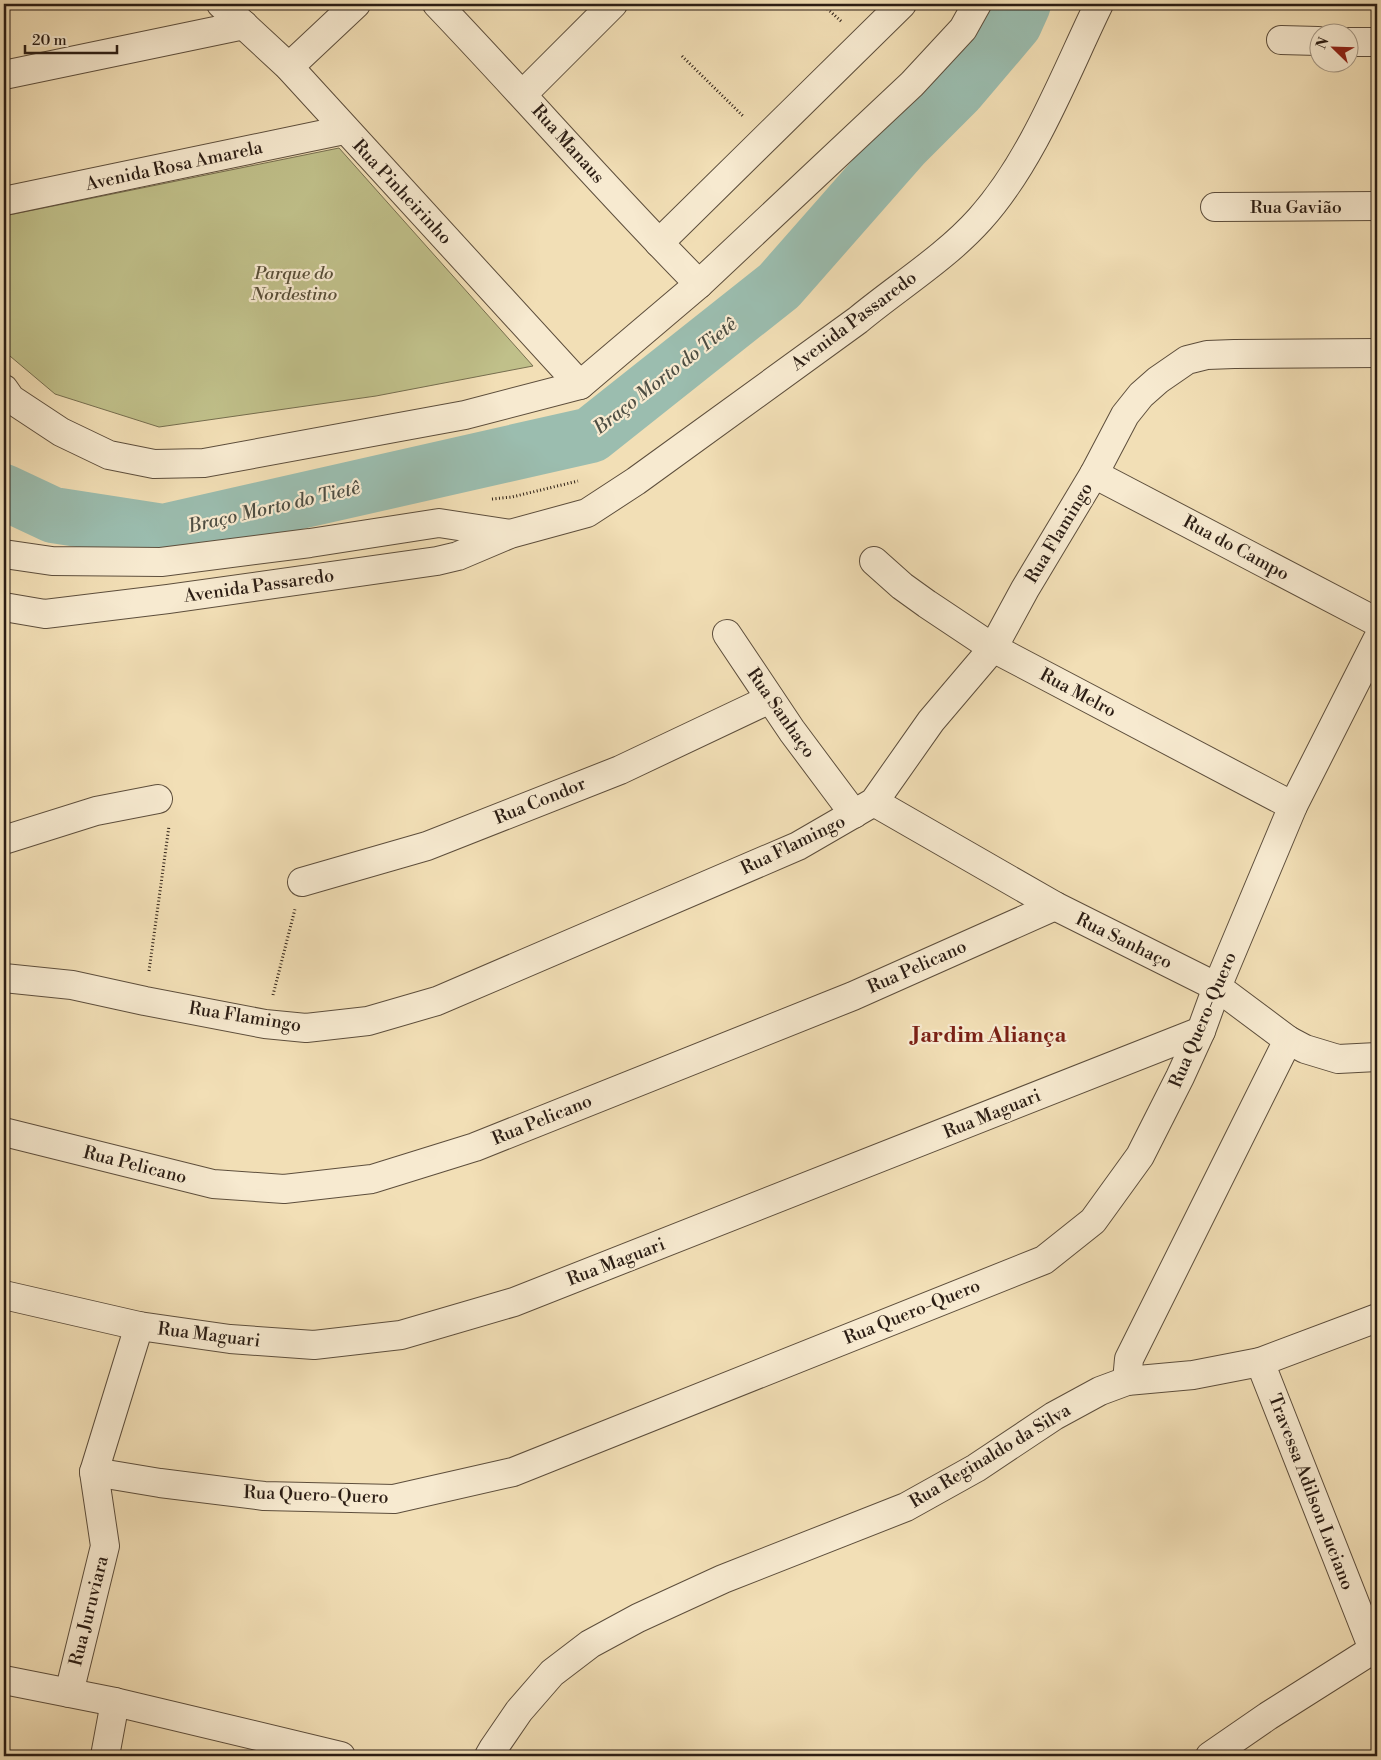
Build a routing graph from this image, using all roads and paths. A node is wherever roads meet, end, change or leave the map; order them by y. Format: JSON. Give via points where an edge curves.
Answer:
{"nodes":[{"id":1,"x":221,"y":4,"type":"edge"},
{"id":2,"x":356,"y":4,"type":"edge"},
{"id":3,"x":437,"y":4,"type":"edge"},
{"id":4,"x":613,"y":4,"type":"edge"},
{"id":5,"x":902,"y":4,"type":"edge"},
{"id":6,"x":977,"y":4,"type":"edge"},
{"id":7,"x":1099,"y":4,"type":"edge"},
{"id":8,"x":244,"y":25,"type":"junction"},
{"id":9,"x":1281,"y":40,"type":"dead end"},
{"id":10,"x":1308,"y":41,"type":"edge"},
{"id":11,"x":1358,"y":42,"type":"edge"},
{"id":12,"x":1377,"y":42,"type":"edge"},
{"id":13,"x":682,"y":56,"type":"dead end"},
{"id":14,"x":289,"y":68,"type":"junction"},
{"id":15,"x":4,"y":75,"type":"edge"},
{"id":16,"x":523,"y":94,"type":"junction"},
{"id":17,"x":344,"y":130,"type":"junction"},
{"id":18,"x":766,"y":137,"type":"junction"},
{"id":19,"x":4,"y":201,"type":"edge"},
{"id":20,"x":1377,"y":206,"type":"edge"},
{"id":21,"x":1215,"y":207,"type":"dead end"},
{"id":22,"x":659,"y":243,"type":"junction"},
{"id":23,"x":699,"y":284,"type":"junction"},
{"id":24,"x":1377,"y":353,"type":"edge"},
{"id":25,"x":580,"y":385,"type":"junction"},
{"id":26,"x":4,"y":389,"type":"edge"},
{"id":27,"x":1094,"y":474,"type":"junction"},
{"id":28,"x":510,"y":534,"type":"junction"},
{"id":29,"x":4,"y":554,"type":"edge"},
{"id":30,"x":874,"y":561,"type":"dead end"},
{"id":31,"x":4,"y":607,"type":"edge"},
{"id":32,"x":1377,"y":622,"type":"edge"},
{"id":33,"x":727,"y":634,"type":"dead end"},
{"id":34,"x":1377,"y":640,"type":"edge"},
{"id":35,"x":993,"y":648,"type":"junction"},
{"id":36,"x":770,"y":699,"type":"junction"},
{"id":37,"x":158,"y":799,"type":"joint"},
{"id":38,"x":1293,"y":806,"type":"junction"},
{"id":39,"x":864,"y":808,"type":"junction"},
{"id":40,"x":4,"y":840,"type":"edge"},
{"id":41,"x":302,"y":882,"type":"joint"},
{"id":42,"x":1055,"y":906,"type":"junction"},
{"id":43,"x":4,"y":978,"type":"edge"},
{"id":44,"x":1217,"y":987,"type":"junction"},
{"id":45,"x":145,"y":1002,"type":"junction"},
{"id":46,"x":265,"y":1024,"type":"junction"},
{"id":47,"x":1201,"y":1031,"type":"junction"},
{"id":48,"x":1288,"y":1040,"type":"junction"},
{"id":49,"x":1377,"y":1057,"type":"edge"},
{"id":50,"x":4,"y":1132,"type":"edge"},
{"id":51,"x":4,"y":1295,"type":"edge"},
{"id":52,"x":1377,"y":1318,"type":"edge"},
{"id":53,"x":139,"y":1326,"type":"junction"},
{"id":54,"x":1260,"y":1362,"type":"junction"},
{"id":55,"x":1127,"y":1382,"type":"junction"},
{"id":56,"x":94,"y":1472,"type":"junction"},
{"id":57,"x":1375,"y":1648,"type":"edge"},
{"id":58,"x":4,"y":1680,"type":"edge"},
{"id":59,"x":69,"y":1692,"type":"junction"},
{"id":60,"x":115,"y":1702,"type":"junction"},
{"id":61,"x":105,"y":1756,"type":"edge"},
{"id":62,"x":342,"y":1756,"type":"edge"},
{"id":63,"x":490,"y":1756,"type":"edge"},
{"id":64,"x":1210,"y":1756,"type":"edge"}],
"edges":[{"from":1,"to":8,"type":"street","name":"Rua Pinheirinho"},
{"from":2,"to":14,"type":"street"},
{"from":3,"to":16,"type":"street","name":"Rua Manaus"},
{"from":4,"to":16,"type":"street"},
{"from":5,"to":18,"type":"street"},
{"from":6,"to":23,"type":"street","via":[[963,29],[912,84]]},
{"from":7,"to":28,"type":"street","name":"Avenida Passaredo","via":[[1044,122],[1013,175],[981,218],[951,248],[858,320],[587,513]]},
{"from":8,"to":14,"type":"street","name":"Rua Pinheirinho"},
{"from":8,"to":15,"type":"street"},
{"from":9,"to":10,"type":"street"},
{"from":11,"to":12,"type":"street"},
{"from":13,"to":18,"type":"path"},
{"from":14,"to":17,"type":"street","name":"Rua Pinheirinho"},
{"from":16,"to":22,"type":"street","name":"Rua Manaus"},
{"from":17,"to":19,"type":"street","name":"Avenida Rosa Amarela"},
{"from":17,"to":25,"type":"street","name":"Rua Pinheirinho"},
{"from":18,"to":22,"type":"street"},
{"from":20,"to":21,"type":"street","name":"Rua Gavião"},
{"from":22,"to":23,"type":"street","name":"Rua Manaus"},
{"from":23,"to":25,"type":"street"},
{"from":24,"to":27,"type":"street","name":"Rua Flamingo","via":[[1234,354],[1187,360],[1141,395],[1126,415]]},
{"from":25,"to":26,"type":"street","via":[[465,415],[204,463],[154,464],[109,455],[61,432],[11,399]]},
{"from":27,"to":32,"type":"street","name":"Rua do Campo"},
{"from":27,"to":35,"type":"street","name":"Rua Flamingo"},
{"from":28,"to":29,"type":"street","name":"Avenida Passaredo","via":[[439,523],[161,562],[52,561]]},
{"from":28,"to":31,"type":"street","name":"Avenida Passaredo","via":[[458,556],[437,561],[45,614]]},
{"from":30,"to":35,"type":"street","name":"Rua Melro","via":[[902,586]]},
{"from":33,"to":36,"type":"street","name":"Rua Sanhaço"},
{"from":34,"to":38,"type":"street","name":"Rua Quero-Quero"},
{"from":35,"to":38,"type":"street","name":"Rua Melro"},
{"from":35,"to":39,"type":"street","name":"Rua Flamingo"},
{"from":36,"to":39,"type":"street","name":"Rua Sanhaço"},
{"from":36,"to":41,"type":"street","name":"Rua Condor","via":[[620,770],[427,846]]},
{"from":37,"to":40,"type":"street","via":[[96,811]]},
{"from":37,"to":45,"type":"path","via":[[168,808],[169,824]]},
{"from":38,"to":44,"type":"street","name":"Rua Quero-Quero"},
{"from":39,"to":42,"type":"street","name":"Rua Sanhaço"},
{"from":39,"to":46,"type":"street","name":"Rua Flamingo","via":[[798,846],[437,1001],[368,1021],[306,1028]]},
{"from":41,"to":46,"type":"path"},
{"from":42,"to":44,"type":"street","name":"Rua Sanhaço"},
{"from":42,"to":50,"type":"street","name":"Rua Pelicano","via":[[835,1004],[475,1147],[372,1179],[284,1189],[213,1184]]},
{"from":43,"to":45,"type":"street","name":"Rua Flamingo","via":[[72,985]]},
{"from":44,"to":47,"type":"street","name":"Rua Quero-Quero"},
{"from":44,"to":48,"type":"street","name":"Rua Sanhaço"},
{"from":45,"to":46,"type":"street","name":"Rua Flamingo"},
{"from":47,"to":53,"type":"street","name":"Rua Maguari","via":[[514,1302],[401,1335],[314,1345],[230,1339]]},
{"from":47,"to":56,"type":"street","name":"Rua Quero-Quero","via":[[1140,1156],[1093,1220],[1044,1260],[513,1472],[394,1499],[264,1496]]},
{"from":48,"to":49,"type":"street","name":"Rua Sanhaço","via":[[1305,1050],[1338,1059]]},
{"from":48,"to":55,"type":"street","via":[[1129,1359]]},
{"from":51,"to":53,"type":"street","name":"Rua Maguari"},
{"from":52,"to":54,"type":"street","name":"Rua Reginaldo da Silva"},
{"from":53,"to":56,"type":"street","name":"Rua Juruviara"},
{"from":54,"to":55,"type":"street","name":"Rua Reginaldo da Silva","via":[[1193,1375]]},
{"from":54,"to":57,"type":"street","name":"Travessa Adilson Luciano"},
{"from":55,"to":63,"type":"street","name":"Rua Reginaldo da Silva","via":[[1100,1391],[1054,1416],[976,1468],[906,1507],[723,1579],[590,1644],[552,1673],[519,1711]]},
{"from":56,"to":59,"type":"street","name":"Rua Juruviara","via":[[105,1546]]},
{"from":57,"to":64,"type":"street"},
{"from":58,"to":59,"type":"street"},
{"from":59,"to":60,"type":"street"},
{"from":60,"to":61,"type":"street"},
{"from":60,"to":62,"type":"street"}]}
